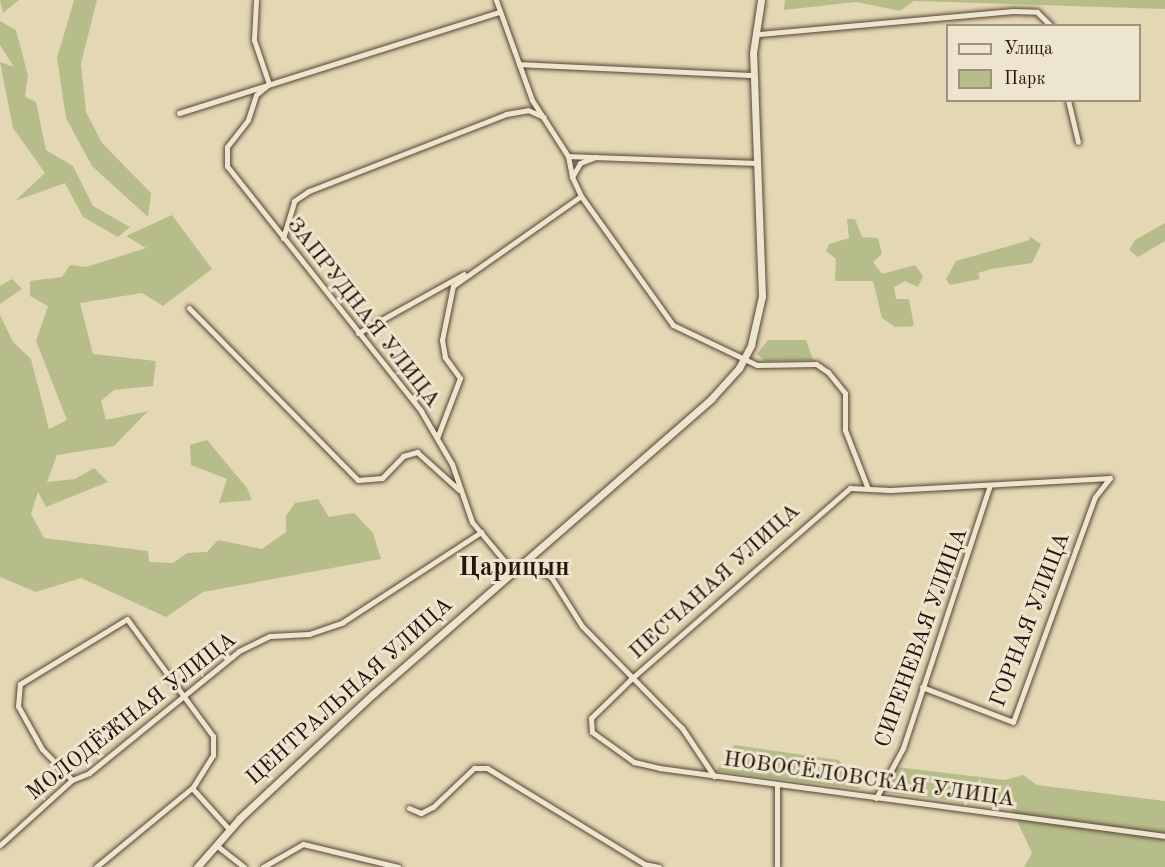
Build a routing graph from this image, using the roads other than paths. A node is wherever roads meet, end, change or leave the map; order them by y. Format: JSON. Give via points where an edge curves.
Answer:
{"nodes":[{"id":1,"x":256,"y":0,"type":"edge"},
{"id":2,"x":496,"y":0,"type":"edge"},
{"id":3,"x":761,"y":0,"type":"edge"},
{"id":4,"x":499,"y":12,"type":"junction"},
{"id":5,"x":1049,"y":24,"type":"edge"},
{"id":6,"x":759,"y":34,"type":"junction"},
{"id":7,"x":519,"y":64,"type":"junction"},
{"id":8,"x":753,"y":75,"type":"junction"},
{"id":9,"x":269,"y":84,"type":"junction"},
{"id":10,"x":1068,"y":102,"type":"edge"},
{"id":11,"x":179,"y":113,"type":"dead end"},
{"id":12,"x":544,"y":117,"type":"junction"},
{"id":13,"x":1077,"y":142,"type":"dead end"},
{"id":14,"x":568,"y":156,"type":"junction"},
{"id":15,"x":596,"y":157,"type":"junction"},
{"id":16,"x":755,"y":163,"type":"junction"},
{"id":17,"x":572,"y":177,"type":"junction"},
{"id":18,"x":581,"y":196,"type":"junction"},
{"id":19,"x":283,"y":238,"type":"junction"},
{"id":20,"x":468,"y":272,"type":"junction"},
{"id":21,"x":189,"y":308,"type":"dead end"},
{"id":22,"x":358,"y":333,"type":"junction"},
{"id":23,"x":745,"y":358,"type":"junction"},
{"id":24,"x":437,"y":438,"type":"junction"},
{"id":25,"x":1110,"y":478,"type":"joint"},
{"id":26,"x":990,"y":485,"type":"junction"},
{"id":27,"x":868,"y":489,"type":"junction"},
{"id":28,"x":462,"y":494,"type":"junction"},
{"id":29,"x":481,"y":532,"type":"junction"},
{"id":30,"x":522,"y":561,"type":"junction"},
{"id":31,"x":512,"y":570,"type":"junction"},
{"id":32,"x":631,"y":679,"type":"junction"},
{"id":33,"x":922,"y":687,"type":"junction"},
{"id":34,"x":184,"y":693,"type":"junction"},
{"id":35,"x":591,"y":718,"type":"joint"},
{"id":36,"x":714,"y":776,"type":"junction"},
{"id":37,"x":72,"y":780,"type":"junction"},
{"id":38,"x":777,"y":785,"type":"junction"},
{"id":39,"x":192,"y":788,"type":"junction"},
{"id":40,"x":876,"y":798,"type":"junction"},
{"id":41,"x":409,"y":808,"type":"dead end"},
{"id":42,"x":229,"y":829,"type":"junction"},
{"id":43,"x":1165,"y":836,"type":"edge"},
{"id":44,"x":0,"y":845,"type":"edge"},
{"id":45,"x":216,"y":845,"type":"junction"},
{"id":46,"x":397,"y":866,"type":"edge"},
{"id":47,"x":96,"y":867,"type":"edge"},
{"id":48,"x":197,"y":867,"type":"edge"},
{"id":49,"x":244,"y":867,"type":"edge"},
{"id":50,"x":263,"y":867,"type":"edge"},
{"id":51,"x":659,"y":867,"type":"edge"},
{"id":52,"x":777,"y":867,"type":"edge"}],
"edges":[{"from":1,"to":9,"type":"street","via":[[254,40]]},
{"from":2,"to":4,"type":"street"},
{"from":3,"to":6,"type":"street","name":"ЦЕНТРАЛЬНАЯ УЛИЦА"},
{"from":4,"to":7,"type":"street"},
{"from":4,"to":9,"type":"street","via":[[418,42]]},
{"from":5,"to":6,"type":"street","via":[[1037,12],[1013,11]]},
{"from":6,"to":8,"type":"street","name":"ЦЕНТРАЛЬНАЯ УЛИЦА"},
{"from":7,"to":8,"type":"street"},
{"from":7,"to":12,"type":"street","via":[[532,100]]},
{"from":8,"to":16,"type":"street","name":"ЦЕНТРАЛЬНАЯ УЛИЦА"},
{"from":9,"to":11,"type":"street"},
{"from":9,"to":19,"type":"street","name":"ЗАПРУДНАЯ УЛИЦА","via":[[256,94],[248,120],[223,156]]},
{"from":10,"to":13,"type":"street"},
{"from":12,"to":14,"type":"street"},
{"from":12,"to":19,"type":"street","via":[[528,110],[506,114],[309,191],[294,201]]},
{"from":14,"to":15,"type":"street"},
{"from":14,"to":17,"type":"street"},
{"from":15,"to":16,"type":"street"},
{"from":15,"to":17,"type":"street","via":[[580,163]]},
{"from":16,"to":23,"type":"street","name":"ЦЕНТРАЛЬНАЯ УЛИЦА","via":[[763,235],[762,296]]},
{"from":17,"to":18,"type":"street"},
{"from":18,"to":20,"type":"street"},
{"from":18,"to":23,"type":"street","via":[[632,274],[673,325]]},
{"from":19,"to":22,"type":"street","name":"ЗАПРУДНАЯ УЛИЦА"},
{"from":20,"to":22,"type":"street"},
{"from":20,"to":24,"type":"street","via":[[453,286],[442,340],[445,357],[460,378]]},
{"from":21,"to":28,"type":"street","via":[[358,480],[382,478],[403,456],[417,452]]},
{"from":22,"to":24,"type":"street","name":"ЗАПРУДНАЯ УЛИЦА"},
{"from":23,"to":27,"type":"street","via":[[767,367],[816,364],[845,393],[845,430]]},
{"from":23,"to":30,"type":"street","name":"ЦЕНТРАЛЬНАЯ УЛИЦА","via":[[711,399]]},
{"from":24,"to":28,"type":"street","name":"ЗАПРУДНАЯ УЛИЦА"},
{"from":25,"to":26,"type":"street","name":"ПЕСЧАНАЯ УЛИЦА"},
{"from":25,"to":33,"type":"street","name":"ГОРНАЯ УЛИЦА","via":[[1095,497],[1013,722]]},
{"from":26,"to":27,"type":"street","name":"ПЕСЧАНАЯ УЛИЦА"},
{"from":26,"to":33,"type":"street","name":"СИРЕНЕВАЯ УЛИЦА","via":[[966,570]]},
{"from":27,"to":32,"type":"street","name":"ПЕСЧАНАЯ УЛИЦА","via":[[850,488],[809,519],[779,553]]},
{"from":28,"to":29,"type":"street","name":"ЗАПРУДНАЯ УЛИЦА"},
{"from":29,"to":31,"type":"street","name":"ЗАПРУДНАЯ УЛИЦА"},
{"from":29,"to":34,"type":"street","name":"МОЛОДЁЖНАЯ УЛИЦА","via":[[343,622],[309,634],[270,636],[239,651]]},
{"from":30,"to":31,"type":"street","name":"ЦЕНТРАЛЬНАЯ УЛИЦА"},
{"from":30,"to":32,"type":"street","via":[[551,577],[582,626]]},
{"from":31,"to":42,"type":"street","name":"ЦЕНТРАЛЬНАЯ УЛИЦА"},
{"from":32,"to":35,"type":"street","name":"ПЕСЧАНАЯ УЛИЦА"},
{"from":32,"to":36,"type":"street","via":[[682,728]]},
{"from":33,"to":40,"type":"street","name":"СИРЕНЕВАЯ УЛИЦА","via":[[903,748]]},
{"from":34,"to":37,"type":"street","name":"МОЛОДЁЖНАЯ УЛИЦА","via":[[89,773]]},
{"from":34,"to":37,"type":"street","via":[[127,619],[20,684],[18,706],[42,749]]},
{"from":34,"to":39,"type":"street","via":[[213,736],[213,755]]},
{"from":35,"to":36,"type":"street","name":"НОВОСЁЛОВСКАЯ УЛИЦА","via":[[592,732],[634,762]]},
{"from":36,"to":38,"type":"street","name":"НОВОСЁЛОВСКАЯ УЛИЦА"},
{"from":37,"to":44,"type":"street","name":"МОЛОДЁЖНАЯ УЛИЦА"},
{"from":38,"to":40,"type":"street","name":"НОВОСЁЛОВСКАЯ УЛИЦА"},
{"from":38,"to":52,"type":"street"},
{"from":39,"to":42,"type":"street"},
{"from":39,"to":47,"type":"street"},
{"from":40,"to":43,"type":"street","name":"НОВОСЁЛОВСКАЯ УЛИЦА"},
{"from":41,"to":51,"type":"street","via":[[421,813],[433,807],[474,768],[487,768],[644,864]]},
{"from":42,"to":45,"type":"street","name":"ЦЕНТРАЛЬНАЯ УЛИЦА"},
{"from":45,"to":48,"type":"street","name":"ЦЕНТРАЛЬНАЯ УЛИЦА"},
{"from":45,"to":49,"type":"street"},
{"from":46,"to":50,"type":"street","via":[[303,844]]}]}
